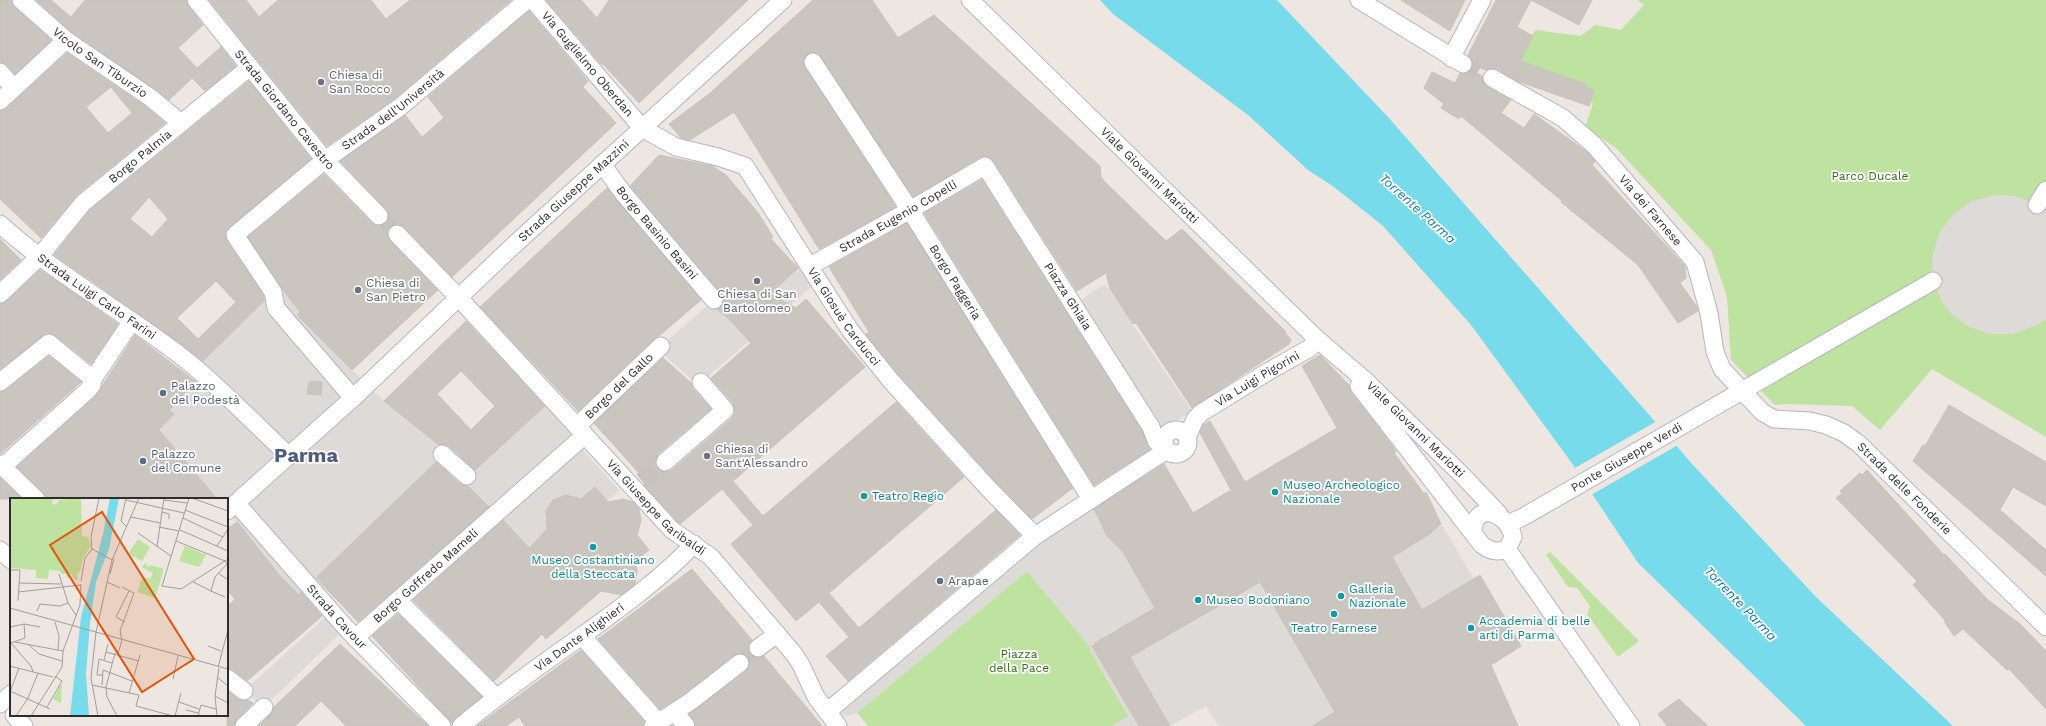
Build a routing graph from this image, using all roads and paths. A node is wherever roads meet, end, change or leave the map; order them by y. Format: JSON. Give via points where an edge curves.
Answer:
{"nodes":[{"id":1,"x":22,"y":0,"type":"edge"},
{"id":2,"x":196,"y":0,"type":"edge"},
{"id":3,"x":527,"y":0,"type":"edge"},
{"id":4,"x":533,"y":0,"type":"edge"},
{"id":5,"x":783,"y":0,"type":"edge"},
{"id":6,"x":970,"y":0,"type":"edge"},
{"id":7,"x":1359,"y":0,"type":"edge"},
{"id":8,"x":1482,"y":0,"type":"edge"},
{"id":9,"x":66,"y":40,"type":"junction"},
{"id":10,"x":815,"y":64,"type":"dead end"},
{"id":11,"x":250,"y":67,"type":"junction"},
{"id":12,"x":0,"y":72,"type":"edge"},
{"id":13,"x":1492,"y":78,"type":"tunnel mouth"},
{"id":14,"x":14,"y":88,"type":"junction"},
{"id":15,"x":0,"y":101,"type":"edge"},
{"id":16,"x":181,"y":122,"type":"junction"},
{"id":17,"x":642,"y":128,"type":"junction"},
{"id":18,"x":325,"y":160,"type":"junction"},
{"id":19,"x":602,"y":164,"type":"junction"},
{"id":20,"x":985,"y":166,"type":"joint"},
{"id":21,"x":2046,"y":190,"type":"edge"},
{"id":22,"x":2037,"y":205,"type":"dead end"},
{"id":23,"x":910,"y":210,"type":"junction"},
{"id":24,"x":379,"y":216,"type":"tunnel mouth"},
{"id":25,"x":0,"y":224,"type":"edge"},
{"id":26,"x":397,"y":234,"type":"tunnel mouth"},
{"id":27,"x":39,"y":257,"type":"junction"},
{"id":28,"x":810,"y":266,"type":"junction"},
{"id":29,"x":1933,"y":281,"type":"dead end"},
{"id":30,"x":0,"y":294,"type":"edge"},
{"id":31,"x":459,"y":298,"type":"junction"},
{"id":32,"x":714,"y":300,"type":"dead end"},
{"id":33,"x":132,"y":321,"type":"junction"},
{"id":34,"x":1323,"y":345,"type":"junction"},
{"id":35,"x":661,"y":346,"type":"dead end"},
{"id":36,"x":93,"y":379,"type":"junction"},
{"id":37,"x":0,"y":382,"type":"edge"},
{"id":38,"x":701,"y":382,"type":"dead end"},
{"id":39,"x":1742,"y":391,"type":"junction"},
{"id":40,"x":353,"y":398,"type":"junction"},
{"id":41,"x":1196,"y":417,"type":"junction"},
{"id":42,"x":581,"y":430,"type":"junction"},
{"id":43,"x":1169,"y":441,"type":"junction"},
{"id":44,"x":442,"y":454,"type":"dead end"},
{"id":45,"x":289,"y":456,"type":"junction"},
{"id":46,"x":665,"y":462,"type":"tunnel mouth"},
{"id":47,"x":1,"y":465,"type":"edge"},
{"id":48,"x":468,"y":476,"type":"dead end"},
{"id":49,"x":35,"y":498,"type":"edge"},
{"id":50,"x":1091,"y":499,"type":"junction"},
{"id":51,"x":232,"y":507,"type":"edge"},
{"id":52,"x":496,"y":513,"type":"joint"},
{"id":53,"x":1503,"y":519,"type":"junction"},
{"id":54,"x":1473,"y":532,"type":"junction"},
{"id":55,"x":1035,"y":536,"type":"junction"},
{"id":56,"x":694,"y":544,"type":"junction"},
{"id":57,"x":1507,"y":549,"type":"junction"},
{"id":58,"x":0,"y":550,"type":"edge"},
{"id":59,"x":10,"y":559,"type":"edge"},
{"id":60,"x":398,"y":600,"type":"junction"},
{"id":61,"x":2046,"y":626,"type":"edge"},
{"id":62,"x":777,"y":634,"type":"junction"},
{"id":63,"x":582,"y":636,"type":"junction"},
{"id":64,"x":355,"y":638,"type":"junction"},
{"id":65,"x":758,"y":648,"type":"tunnel mouth"},
{"id":66,"x":740,"y":663,"type":"tunnel mouth"},
{"id":67,"x":228,"y":679,"type":"edge"},
{"id":68,"x":244,"y":691,"type":"dead end"},
{"id":69,"x":496,"y":697,"type":"junction"},
{"id":70,"x":264,"y":707,"type":"dead end"},
{"id":71,"x":675,"y":712,"type":"junction"},
{"id":72,"x":827,"y":712,"type":"junction"},
{"id":73,"x":15,"y":716,"type":"edge"},
{"id":74,"x":655,"y":724,"type":"edge"},
{"id":75,"x":24,"y":726,"type":"edge"},
{"id":76,"x":244,"y":726,"type":"edge"},
{"id":77,"x":442,"y":726,"type":"edge"},
{"id":78,"x":461,"y":726,"type":"edge"},
{"id":79,"x":686,"y":726,"type":"edge"},
{"id":80,"x":838,"y":726,"type":"edge"},
{"id":81,"x":1631,"y":726,"type":"edge"}],
"edges":[{"from":1,"to":9,"type":"street","name":"Vicolo San Tiburzio"},
{"from":2,"to":11,"type":"street","name":"Strada Giordano Cavestro"},
{"from":3,"to":18,"type":"street","name":"Strada dell'Università","via":[[400,107]]},
{"from":4,"to":17,"type":"street","name":"Via Guglielmo Oberdan"},
{"from":5,"to":17,"type":"street","name":"Strada Giuseppe Mazzini"},
{"from":6,"to":34,"type":"street","name":"Viale Giovanni Mariotti"},
{"from":7,"to":8,"type":"street","via":[[1457,61]]},
{"from":9,"to":14,"type":"street"},
{"from":9,"to":16,"type":"street","name":"Vicolo San Tiburzio","via":[[151,98]]},
{"from":10,"to":23,"type":"street","name":"Borgo Paggeria"},
{"from":11,"to":16,"type":"street","name":"Borgo Palmia"},
{"from":11,"to":18,"type":"street","name":"Strada Giordano Cavestro"},
{"from":12,"to":14,"type":"street"},
{"from":13,"to":39,"type":"street","name":"Via dei Farnese","via":[[1564,118],[1594,145],[1695,262],[1709,313],[1715,352],[1722,369]]},
{"from":14,"to":15,"type":"street"},
{"from":16,"to":27,"type":"street","name":"Borgo Palmia","via":[[84,203]]},
{"from":17,"to":19,"type":"street","name":"Strada Giuseppe Mazzini"},
{"from":17,"to":28,"type":"street","name":"Via Giosuè Carducci","via":[[676,147],[745,166]]},
{"from":18,"to":24,"type":"street","name":"Strada Giordano Cavestro"},
{"from":18,"to":40,"type":"street","name":"Strada dell'Università","via":[[235,235],[272,292],[276,308]]},
{"from":19,"to":31,"type":"street","name":"Strada Giuseppe Mazzini"},
{"from":19,"to":32,"type":"street","name":"Borgo Basinio Basini","via":[[623,193]]},
{"from":20,"to":23,"type":"street","name":"Strada Eugenio Copelli"},
{"from":20,"to":43,"type":"street","name":"Piazza Ghiaia","via":[[1151,427],[1156,442]]},
{"from":21,"to":22,"type":"street"},
{"from":23,"to":28,"type":"street","name":"Strada Eugenio Copelli"},
{"from":23,"to":50,"type":"street","name":"Borgo Paggeria"},
{"from":25,"to":27,"type":"street","name":"Strada Luigi Carlo Farini"},
{"from":26,"to":31,"type":"street"},
{"from":27,"to":30,"type":"street","name":"Borgo Palmia"},
{"from":27,"to":33,"type":"street","name":"Strada Luigi Carlo Farini"},
{"from":28,"to":55,"type":"street","name":"Via Giosuè Carducci","via":[[850,330],[890,381]]},
{"from":29,"to":39,"type":"street","name":"Ponte Giuseppe Verdi"},
{"from":31,"to":40,"type":"street","name":"Strada Giuseppe Mazzini"},
{"from":31,"to":42,"type":"street","name":"Via Giuseppe Garibaldi"},
{"from":33,"to":36,"type":"street"},
{"from":33,"to":45,"type":"street","name":"Strada Luigi Carlo Farini","via":[[196,368]]},
{"from":34,"to":41,"type":"street","name":"Via Luigi Pigorini","via":[[1310,348],[1264,374]]},
{"from":34,"to":53,"type":"street","name":"Viale Giovanni Mariotti","via":[[1367,382]]},
{"from":34,"to":54,"type":"street","name":"Viale Giovanni Mariotti"},
{"from":35,"to":42,"type":"street","name":"Borgo del Gallo"},
{"from":36,"to":37,"type":"street","via":[[49,344]]},
{"from":36,"to":47,"type":"street","via":[[87,391]]},
{"from":38,"to":46,"type":"street","via":[[725,410]]},
{"from":39,"to":53,"type":"street","name":"Ponte Giuseppe Verdi","via":[[1526,515]]},
{"from":39,"to":61,"type":"street","name":"Strada delle Fonderie","via":[[1769,417],[1826,425],[1844,433],[1859,444]]},
{"from":40,"to":45,"type":"street","name":"Strada Giuseppe Mazzini"},
{"from":41,"to":43,"type":"street","name":"Via Luigi Pigorini"},
{"from":41,"to":43,"type":"street","via":[[1188,431],[1186,449],[1180,453]]},
{"from":42,"to":52,"type":"street","name":"Borgo del Gallo"},
{"from":42,"to":56,"type":"street","name":"Via Giuseppe Garibaldi","via":[[638,485],[676,534]]},
{"from":43,"to":50,"type":"street","via":[[1161,453]]},
{"from":44,"to":48,"type":"street"},
{"from":45,"to":51,"type":"street","name":"Strada Giuseppe Mazzini"},
{"from":47,"to":49,"type":"street"},
{"from":50,"to":55,"type":"street"},
{"from":51,"to":64,"type":"street","name":"Strada Cavour"},
{"from":52,"to":60,"type":"street","name":"Borgo Goffredo Mameli"},
{"from":53,"to":54,"type":"street","via":[[1491,512],[1480,515],[1474,522]]},
{"from":53,"to":57,"type":"street","via":[[1513,537]]},
{"from":54,"to":57,"type":"street","via":[[1488,550],[1499,552]]},
{"from":55,"to":72,"type":"street"},
{"from":56,"to":62,"type":"street","name":"Via Giuseppe Garibaldi","via":[[711,557]]},
{"from":56,"to":63,"type":"street","name":"Via Dante Alighieri","via":[[625,605]]},
{"from":57,"to":81,"type":"street"},
{"from":58,"to":59,"type":"street"},
{"from":60,"to":64,"type":"street","name":"Borgo Goffredo Mameli"},
{"from":60,"to":69,"type":"street"},
{"from":62,"to":65,"type":"street"},
{"from":62,"to":72,"type":"street","name":"Via Giuseppe Garibaldi","via":[[798,659],[813,691]]},
{"from":63,"to":69,"type":"street","name":"Via Dante Alighieri"},
{"from":63,"to":74,"type":"street"},
{"from":64,"to":77,"type":"street","name":"Strada Cavour"},
{"from":66,"to":71,"type":"street"},
{"from":67,"to":68,"type":"street"},
{"from":69,"to":78,"type":"street","name":"Via Dante Alighieri"},
{"from":70,"to":76,"type":"street"},
{"from":71,"to":74,"type":"street"},
{"from":71,"to":79,"type":"street"},
{"from":72,"to":80,"type":"street","name":"Via Giuseppe Garibaldi"},
{"from":73,"to":75,"type":"street"}]}
